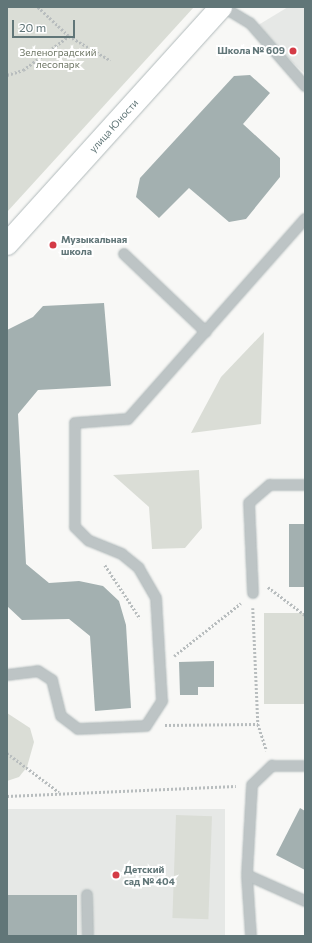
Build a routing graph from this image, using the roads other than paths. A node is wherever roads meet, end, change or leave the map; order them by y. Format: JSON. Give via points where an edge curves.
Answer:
{"nodes":[{"id":1,"x":222,"y":7,"type":"edge"},
{"id":2,"x":305,"y":86,"type":"edge"},
{"id":3,"x":305,"y":219,"type":"edge"},
{"id":4,"x":7,"y":244,"type":"edge"},
{"id":5,"x":124,"y":254,"type":"dead end"},
{"id":6,"x":206,"y":332,"type":"junction"},
{"id":7,"x":305,"y":485,"type":"edge"},
{"id":8,"x":253,"y":593,"type":"road end"},
{"id":9,"x":7,"y":674,"type":"edge"},
{"id":10,"x":305,"y":766,"type":"edge"},
{"id":11,"x":247,"y":875,"type":"junction"},
{"id":12,"x":87,"y":895,"type":"dead end"},
{"id":13,"x":305,"y":901,"type":"edge"},
{"id":14,"x":88,"y":936,"type":"edge"},
{"id":15,"x":251,"y":936,"type":"edge"}],
"edges":[{"from":1,"to":2,"type":"lane","via":[[250,23]]},
{"from":1,"to":4,"type":"street","name":"улица Юности"},
{"from":3,"to":6,"type":"lane"},
{"from":5,"to":6,"type":"lane"},
{"from":6,"to":9,"type":"lane","via":[[128,419],[75,423],[74,527],[89,541],[122,554],[139,568],[156,598],[162,701],[146,726],[78,729],[61,716],[52,680],[38,671]]},
{"from":7,"to":8,"type":"lane","via":[[270,485],[249,503]]},
{"from":10,"to":11,"type":"lane","via":[[272,766],[252,785]]},
{"from":11,"to":13,"type":"lane"},
{"from":11,"to":15,"type":"lane"},
{"from":12,"to":14,"type":"lane"}]}
